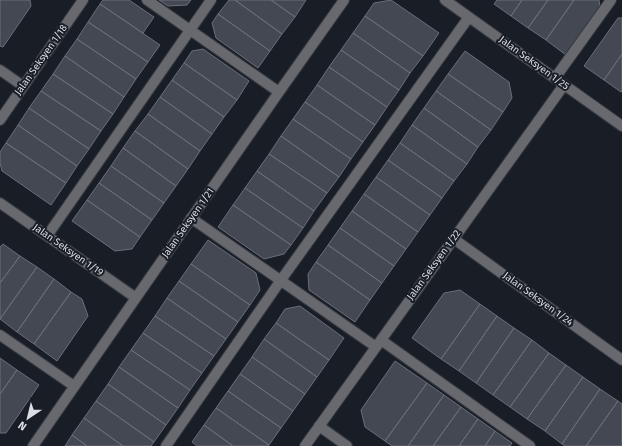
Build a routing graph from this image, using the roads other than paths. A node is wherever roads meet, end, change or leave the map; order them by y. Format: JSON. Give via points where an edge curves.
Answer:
{"nodes":[{"id":1,"x":83,"y":0,"type":"edge"},
{"id":2,"x":147,"y":0,"type":"edge"},
{"id":3,"x":211,"y":0,"type":"edge"},
{"id":4,"x":344,"y":0,"type":"edge"},
{"id":5,"x":446,"y":0,"type":"edge"},
{"id":6,"x":611,"y":0,"type":"edge"},
{"id":7,"x":469,"y":17,"type":"junction"},
{"id":8,"x":190,"y":30,"type":"junction"},
{"id":9,"x":0,"y":70,"type":"edge"},
{"id":10,"x":554,"y":78,"type":"junction"},
{"id":11,"x":564,"y":85,"type":"junction"},
{"id":12,"x":23,"y":86,"type":"junction"},
{"id":13,"x":279,"y":92,"type":"junction"},
{"id":14,"x":0,"y":120,"type":"edge"},
{"id":15,"x":622,"y":126,"type":"edge"},
{"id":16,"x":0,"y":203,"type":"edge"},
{"id":17,"x":191,"y":218,"type":"junction"},
{"id":18,"x":47,"y":236,"type":"junction"},
{"id":19,"x":454,"y":239,"type":"junction"},
{"id":20,"x":281,"y":280,"type":"junction"},
{"id":21,"x":136,"y":298,"type":"junction"},
{"id":22,"x":0,"y":335,"type":"edge"},
{"id":23,"x":378,"y":344,"type":"junction"},
{"id":24,"x":622,"y":360,"type":"edge"},
{"id":25,"x":74,"y":386,"type":"junction"},
{"id":26,"x":319,"y":426,"type":"junction"},
{"id":27,"x":32,"y":446,"type":"edge"},
{"id":28,"x":166,"y":446,"type":"edge"},
{"id":29,"x":305,"y":446,"type":"edge"},
{"id":30,"x":347,"y":446,"type":"edge"},
{"id":31,"x":530,"y":446,"type":"edge"}],
"edges":[{"from":1,"to":12,"type":"street","name":"Jalan Seksyen 1/18"},
{"from":2,"to":8,"type":"street"},
{"from":3,"to":8,"type":"street"},
{"from":4,"to":13,"type":"street","name":"Jalan Seksyen 1/21"},
{"from":5,"to":7,"type":"street","name":"Jalan Seksyen 1/25"},
{"from":6,"to":10,"type":"street"},
{"from":7,"to":10,"type":"street","name":"Jalan Seksyen 1/25"},
{"from":7,"to":20,"type":"street"},
{"from":8,"to":13,"type":"street"},
{"from":8,"to":18,"type":"street"},
{"from":9,"to":12,"type":"street"},
{"from":10,"to":11,"type":"street","name":"Jalan Seksyen 1/25"},
{"from":11,"to":15,"type":"street","name":"Jalan Seksyen 1/25"},
{"from":11,"to":19,"type":"street","name":"Jalan Seksyen 1/22"},
{"from":12,"to":14,"type":"street","name":"Jalan Seksyen 1/18"},
{"from":13,"to":17,"type":"street","name":"Jalan Seksyen 1/21"},
{"from":16,"to":18,"type":"street","name":"Jalan Seksyen 1/19"},
{"from":17,"to":20,"type":"street"},
{"from":17,"to":21,"type":"street","name":"Jalan Seksyen 1/21"},
{"from":18,"to":21,"type":"street","name":"Jalan Seksyen 1/19"},
{"from":19,"to":23,"type":"street","name":"Jalan Seksyen 1/22"},
{"from":19,"to":24,"type":"street","name":"Jalan Seksyen 1/24"},
{"from":20,"to":23,"type":"street"},
{"from":20,"to":28,"type":"street"},
{"from":21,"to":25,"type":"street","name":"Jalan Seksyen 1/21"},
{"from":22,"to":25,"type":"street"},
{"from":23,"to":26,"type":"street","name":"Jalan Seksyen 1/22"},
{"from":23,"to":31,"type":"street"},
{"from":25,"to":27,"type":"street","name":"Jalan Seksyen 1/21"},
{"from":26,"to":29,"type":"street","name":"Jalan Seksyen 1/22"},
{"from":26,"to":30,"type":"street"}]}
